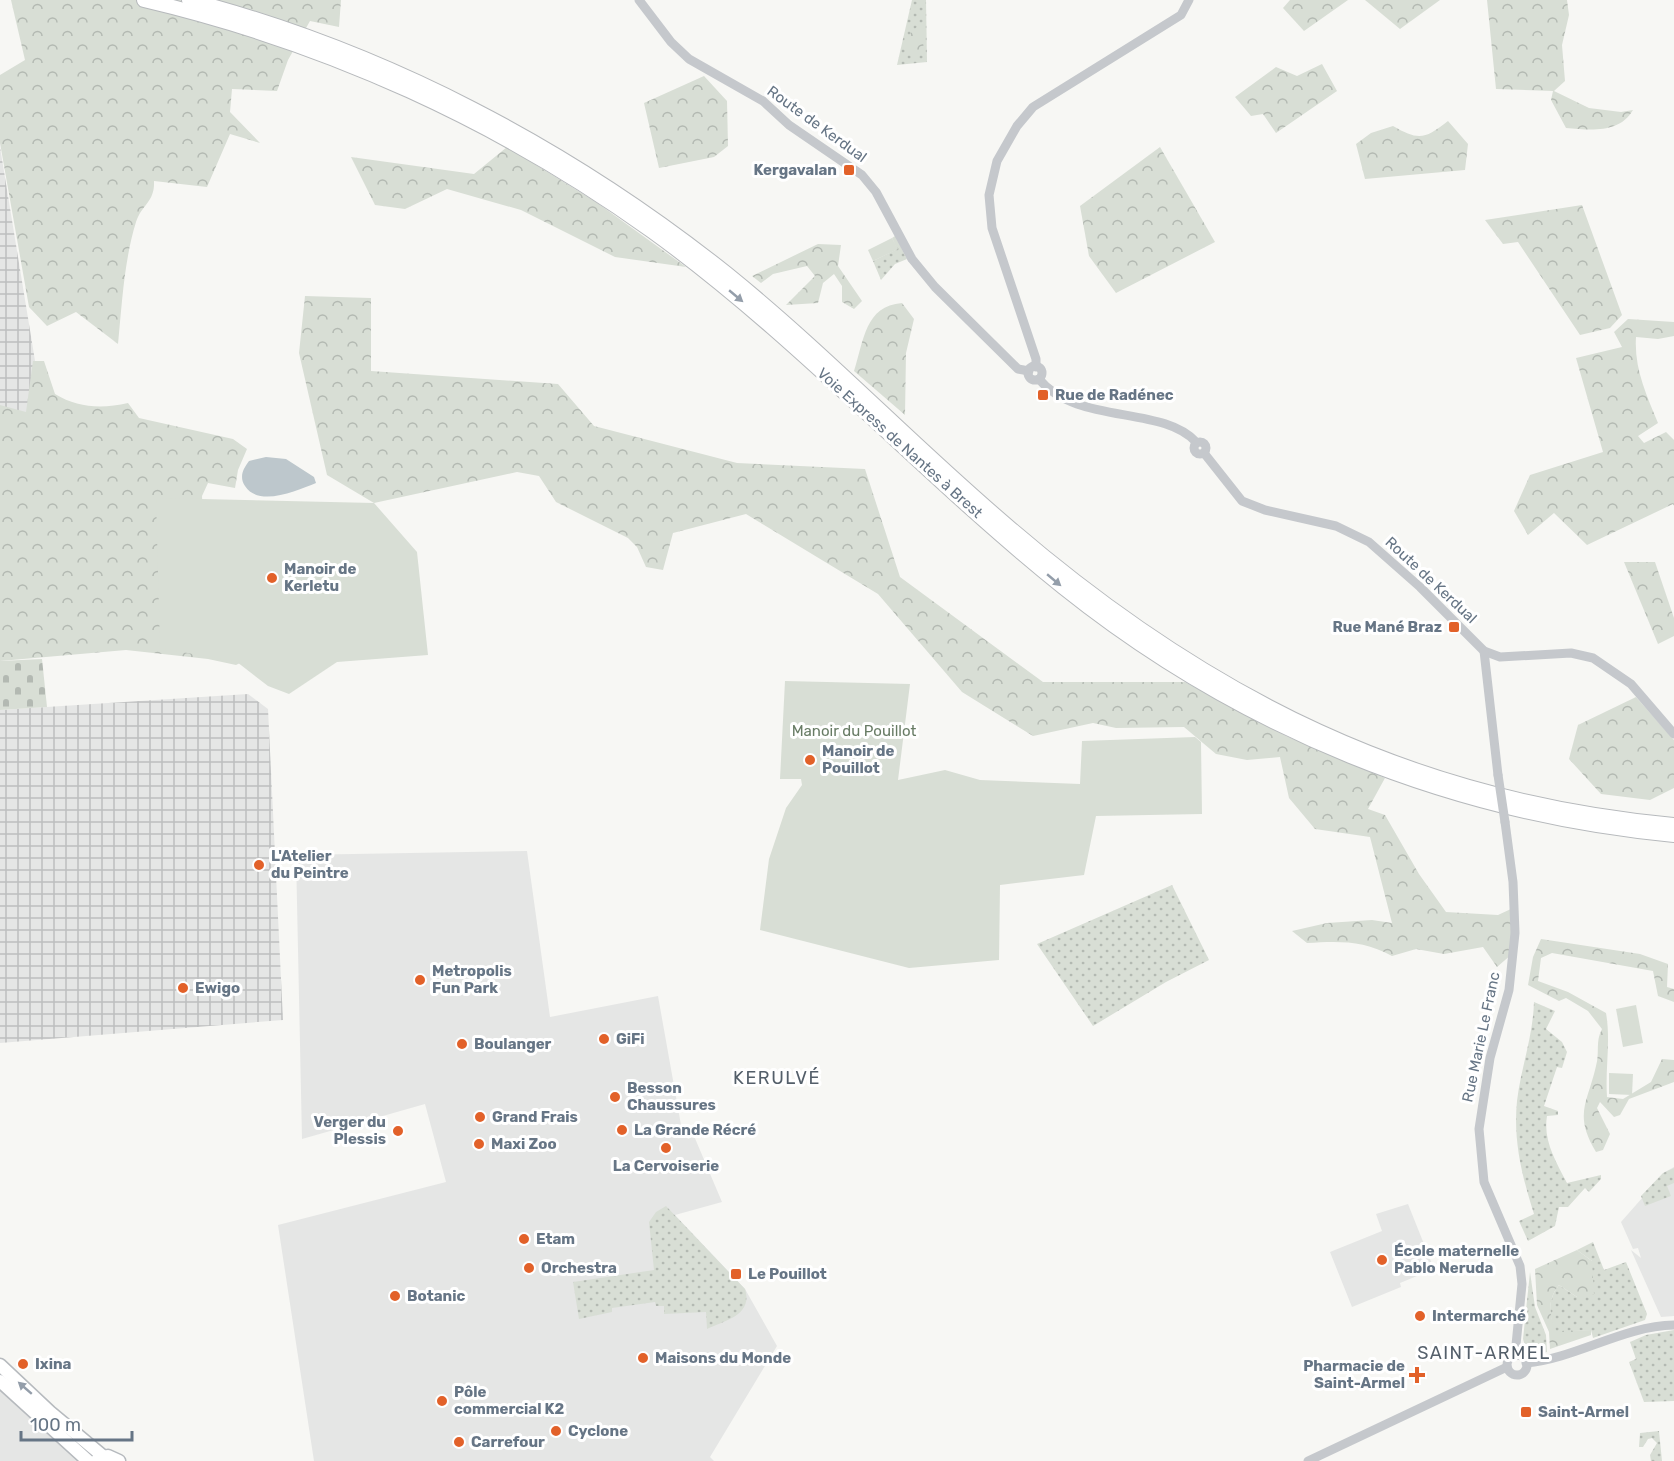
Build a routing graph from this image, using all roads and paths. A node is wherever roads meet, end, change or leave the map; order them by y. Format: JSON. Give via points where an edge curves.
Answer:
{"nodes":[{"id":1,"x":144,"y":0,"type":"edge"},
{"id":2,"x":189,"y":0,"type":"edge"},
{"id":3,"x":639,"y":0,"type":"edge"},
{"id":4,"x":1189,"y":0,"type":"edge"},
{"id":5,"x":1032,"y":369,"type":"junction"},
{"id":6,"x":1484,"y":651,"type":"junction"},
{"id":7,"x":1674,"y":734,"type":"edge"},
{"id":8,"x":1674,"y":825,"type":"edge"},
{"id":9,"x":1611,"y":828,"type":"junction"},
{"id":10,"x":1674,"y":835,"type":"edge"},
{"id":11,"x":1674,"y":845,"type":"edge"},
{"id":12,"x":1674,"y":1325,"type":"edge"},
{"id":13,"x":1515,"y":1355,"type":"junction"},
{"id":14,"x":1527,"y":1363,"type":"junction"},
{"id":15,"x":0,"y":1365,"type":"edge"},
{"id":16,"x":1507,"y":1367,"type":"junction"},
{"id":17,"x":0,"y":1381,"type":"edge"},
{"id":18,"x":100,"y":1459,"type":"edge"},
{"id":19,"x":88,"y":1461,"type":"edge"},
{"id":20,"x":119,"y":1461,"type":"edge"},
{"id":21,"x":1308,"y":1461,"type":"edge"}],
"edges":[{"from":1,"to":9,"type":"highway","name":"Voie Express de Nantes à Brest","one_way":true,"via":[[261,33],[393,83],[515,144],[605,199],[757,314],[1061,586],[1157,655],[1248,709],[1339,753],[1419,782],[1490,804]]},
{"from":2,"to":8,"type":"highway","name":"Voie Express de Nantes à Brest","via":[[304,36],[397,73],[482,113],[612,190],[737,283],[1010,528],[1076,582],[1154,640],[1251,700],[1395,763],[1472,788],[1590,814]]},
{"from":3,"to":5,"type":"street","name":"Route de Kerdual","via":[[689,59],[763,101],[789,125],[862,175],[876,192],[912,259],[935,286],[1018,369]]},
{"from":4,"to":5,"type":"street","via":[[1181,15],[1033,107],[997,161],[989,195],[990,220],[1036,359]]},
{"from":5,"to":6,"type":"street","name":"Route de Kerdual","via":[[1041,372],[1039,379],[1066,398],[1099,411],[1181,429],[1196,442],[1195,452],[1204,453],[1242,501],[1264,510],[1336,526],[1369,542]]},
{"from":6,"to":7,"type":"street","via":[[1500,657],[1571,653],[1593,658],[1631,684]]},
{"from":6,"to":13,"type":"street","name":"Rue Marie Le Franc","bridge":true,"via":[[1514,882],[1515,933],[1509,990],[1490,1058],[1479,1129],[1484,1182],[1520,1266],[1522,1284]]},
{"from":9,"to":10,"type":"highway","name":"Voie Express de Nantes à Brest"},
{"from":9,"to":11,"type":"highway","via":[[1633,839]]},
{"from":12,"to":14,"type":"street","via":[[1655,1325],[1602,1344]]},
{"from":13,"to":14,"type":"street"},
{"from":13,"to":16,"type":"street","via":[[1508,1359]]},
{"from":14,"to":16,"type":"street","via":[[1519,1375],[1511,1374]]},
{"from":18,"to":15,"type":"main road","one_way":true},
{"from":16,"to":21,"type":"street"},
{"from":17,"to":19,"type":"main road"},
{"from":18,"to":20,"type":"main road","via":[[113,1457]]}]}
